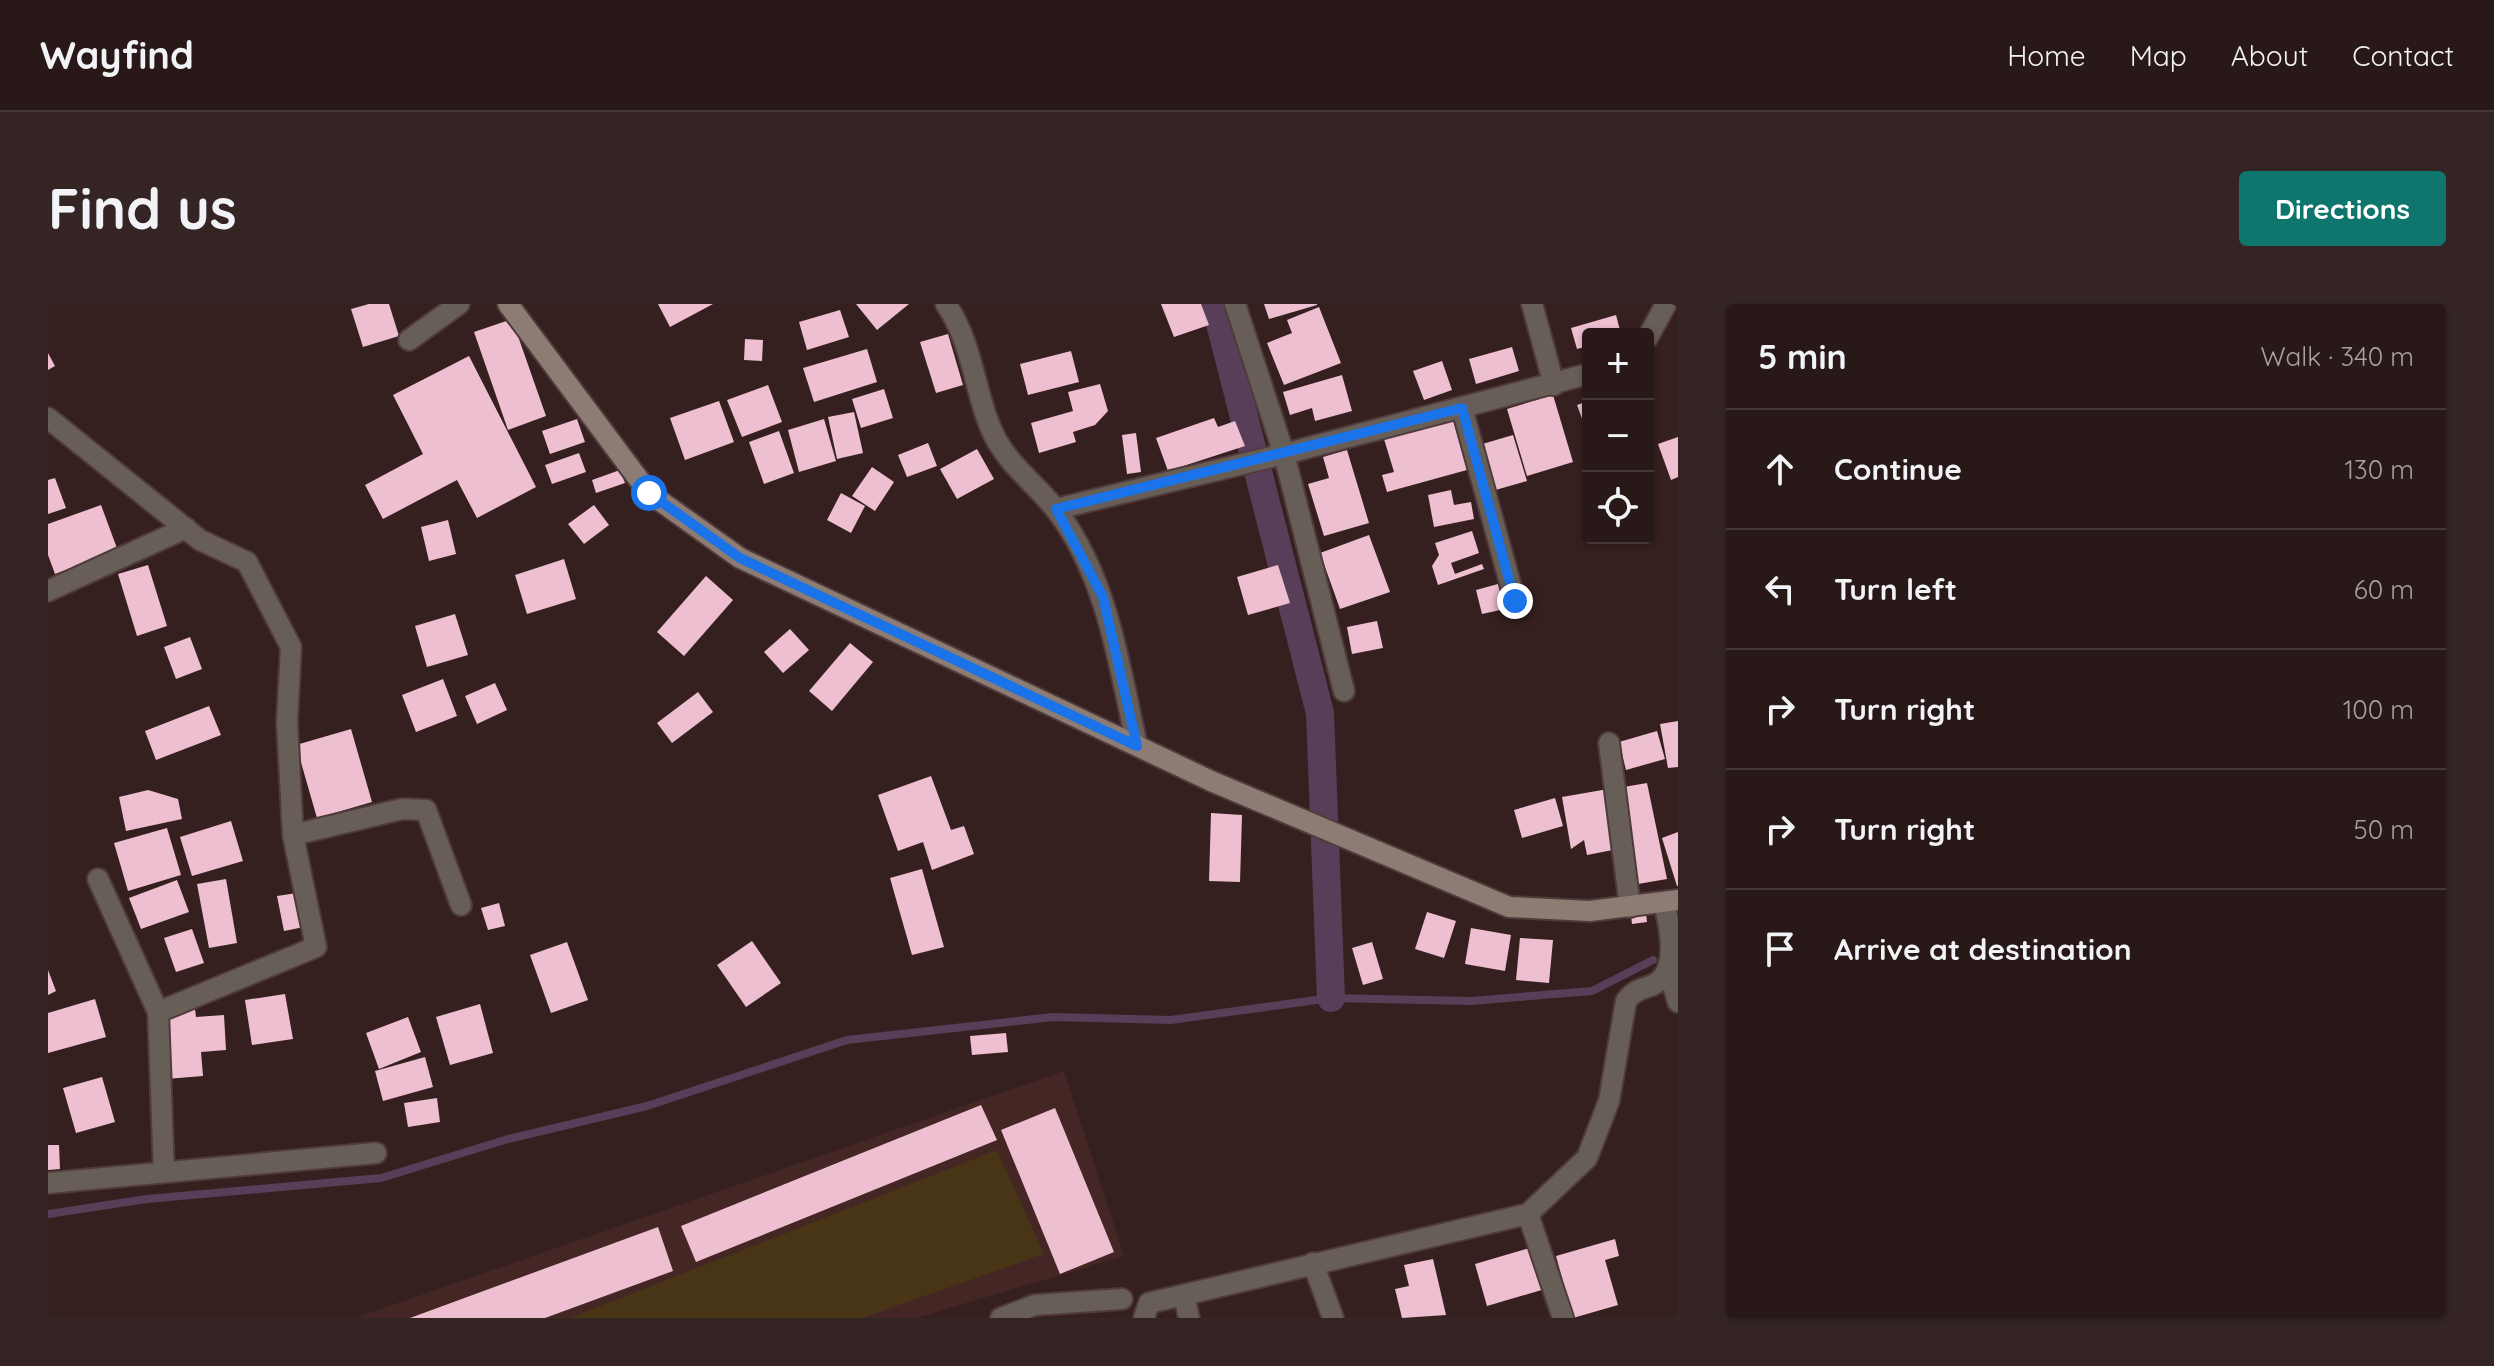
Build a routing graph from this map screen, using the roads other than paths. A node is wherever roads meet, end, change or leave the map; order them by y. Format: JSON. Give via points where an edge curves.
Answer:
{"nodes":[{"id":1,"x":459,"y":304,"type":"edge"},
{"id":2,"x":508,"y":304,"type":"edge"},
{"id":3,"x":946,"y":304,"type":"edge"},
{"id":4,"x":1235,"y":304,"type":"edge"},
{"id":5,"x":1532,"y":304,"type":"edge"},
{"id":6,"x":1666,"y":304,"type":"edge"},
{"id":7,"x":1653,"y":328,"type":"edge"},
{"id":8,"x":409,"y":340,"type":"dead end"},
{"id":9,"x":1582,"y":376,"type":"edge"},
{"id":10,"x":1554,"y":385,"type":"junction"},
{"id":11,"x":1462,"y":408,"type":"junction"},
{"id":12,"x":48,"y":418,"type":"edge"},
{"id":13,"x":1266,"y":459,"type":"junction"},
{"id":14,"x":1056,"y":509,"type":"junction"},
{"id":15,"x":186,"y":528,"type":"junction"},
{"id":16,"x":48,"y":591,"type":"edge"},
{"id":17,"x":1515,"y":601,"type":"dead end"},
{"id":18,"x":1344,"y":691,"type":"dead end"},
{"id":19,"x":1609,"y":743,"type":"dead end"},
{"id":20,"x":1137,"y":746,"type":"junction"},
{"id":21,"x":293,"y":835,"type":"junction"},
{"id":22,"x":98,"y":879,"type":"dead end"},
{"id":23,"x":1671,"y":902,"type":"edge"},
{"id":24,"x":461,"y":905,"type":"dead end"},
{"id":25,"x":1630,"y":907,"type":"junction"},
{"id":26,"x":1671,"y":978,"type":"junction"},
{"id":27,"x":1678,"y":1002,"type":"edge"},
{"id":28,"x":158,"y":1012,"type":"junction"},
{"id":29,"x":376,"y":1153,"type":"dead end"},
{"id":30,"x":164,"y":1172,"type":"junction"},
{"id":31,"x":48,"y":1183,"type":"edge"},
{"id":32,"x":1528,"y":1214,"type":"junction"},
{"id":33,"x":1313,"y":1263,"type":"junction"},
{"id":34,"x":1184,"y":1295,"type":"junction"},
{"id":35,"x":1122,"y":1299,"type":"dead end"},
{"id":36,"x":1001,"y":1318,"type":"edge"},
{"id":37,"x":1144,"y":1318,"type":"edge"},
{"id":38,"x":1189,"y":1318,"type":"edge"},
{"id":39,"x":1333,"y":1318,"type":"edge"},
{"id":40,"x":1563,"y":1318,"type":"edge"}],
"edges":[{"from":1,"to":8,"type":"street"},
{"from":2,"to":20,"type":"main road","via":[[649,493],[740,558]]},
{"from":3,"to":14,"type":"street","via":[[972,356],[996,439],[1022,477]]},
{"from":4,"to":13,"type":"street"},
{"from":5,"to":10,"type":"street"},
{"from":6,"to":7,"type":"street"},
{"from":9,"to":10,"type":"street"},
{"from":10,"to":11,"type":"street"},
{"from":11,"to":13,"type":"street"},
{"from":11,"to":17,"type":"street"},
{"from":12,"to":15,"type":"street"},
{"from":13,"to":14,"type":"street"},
{"from":13,"to":18,"type":"street"},
{"from":14,"to":20,"type":"street","via":[[1103,597]]},
{"from":15,"to":16,"type":"street"},
{"from":15,"to":21,"type":"street","via":[[247,562],[291,647],[287,722]]},
{"from":19,"to":25,"type":"street"},
{"from":20,"to":25,"type":"main road","via":[[1509,907]]},
{"from":21,"to":24,"type":"street","via":[[402,809],[426,810]]},
{"from":21,"to":28,"type":"street","via":[[316,947]]},
{"from":22,"to":28,"type":"street"},
{"from":23,"to":25,"type":"main road"},
{"from":23,"to":26,"type":"street","via":[[1678,963]]},
{"from":26,"to":27,"type":"street"},
{"from":26,"to":32,"type":"street","via":[[1632,993],[1626,1001],[1609,1101],[1587,1158]]},
{"from":28,"to":30,"type":"street"},
{"from":29,"to":30,"type":"street"},
{"from":30,"to":31,"type":"street"},
{"from":32,"to":33,"type":"street"},
{"from":32,"to":40,"type":"street"},
{"from":33,"to":34,"type":"street"},
{"from":33,"to":39,"type":"street"},
{"from":34,"to":37,"type":"street","via":[[1149,1303]]},
{"from":34,"to":38,"type":"street"},
{"from":35,"to":36,"type":"street","via":[[1035,1305]]}]}
